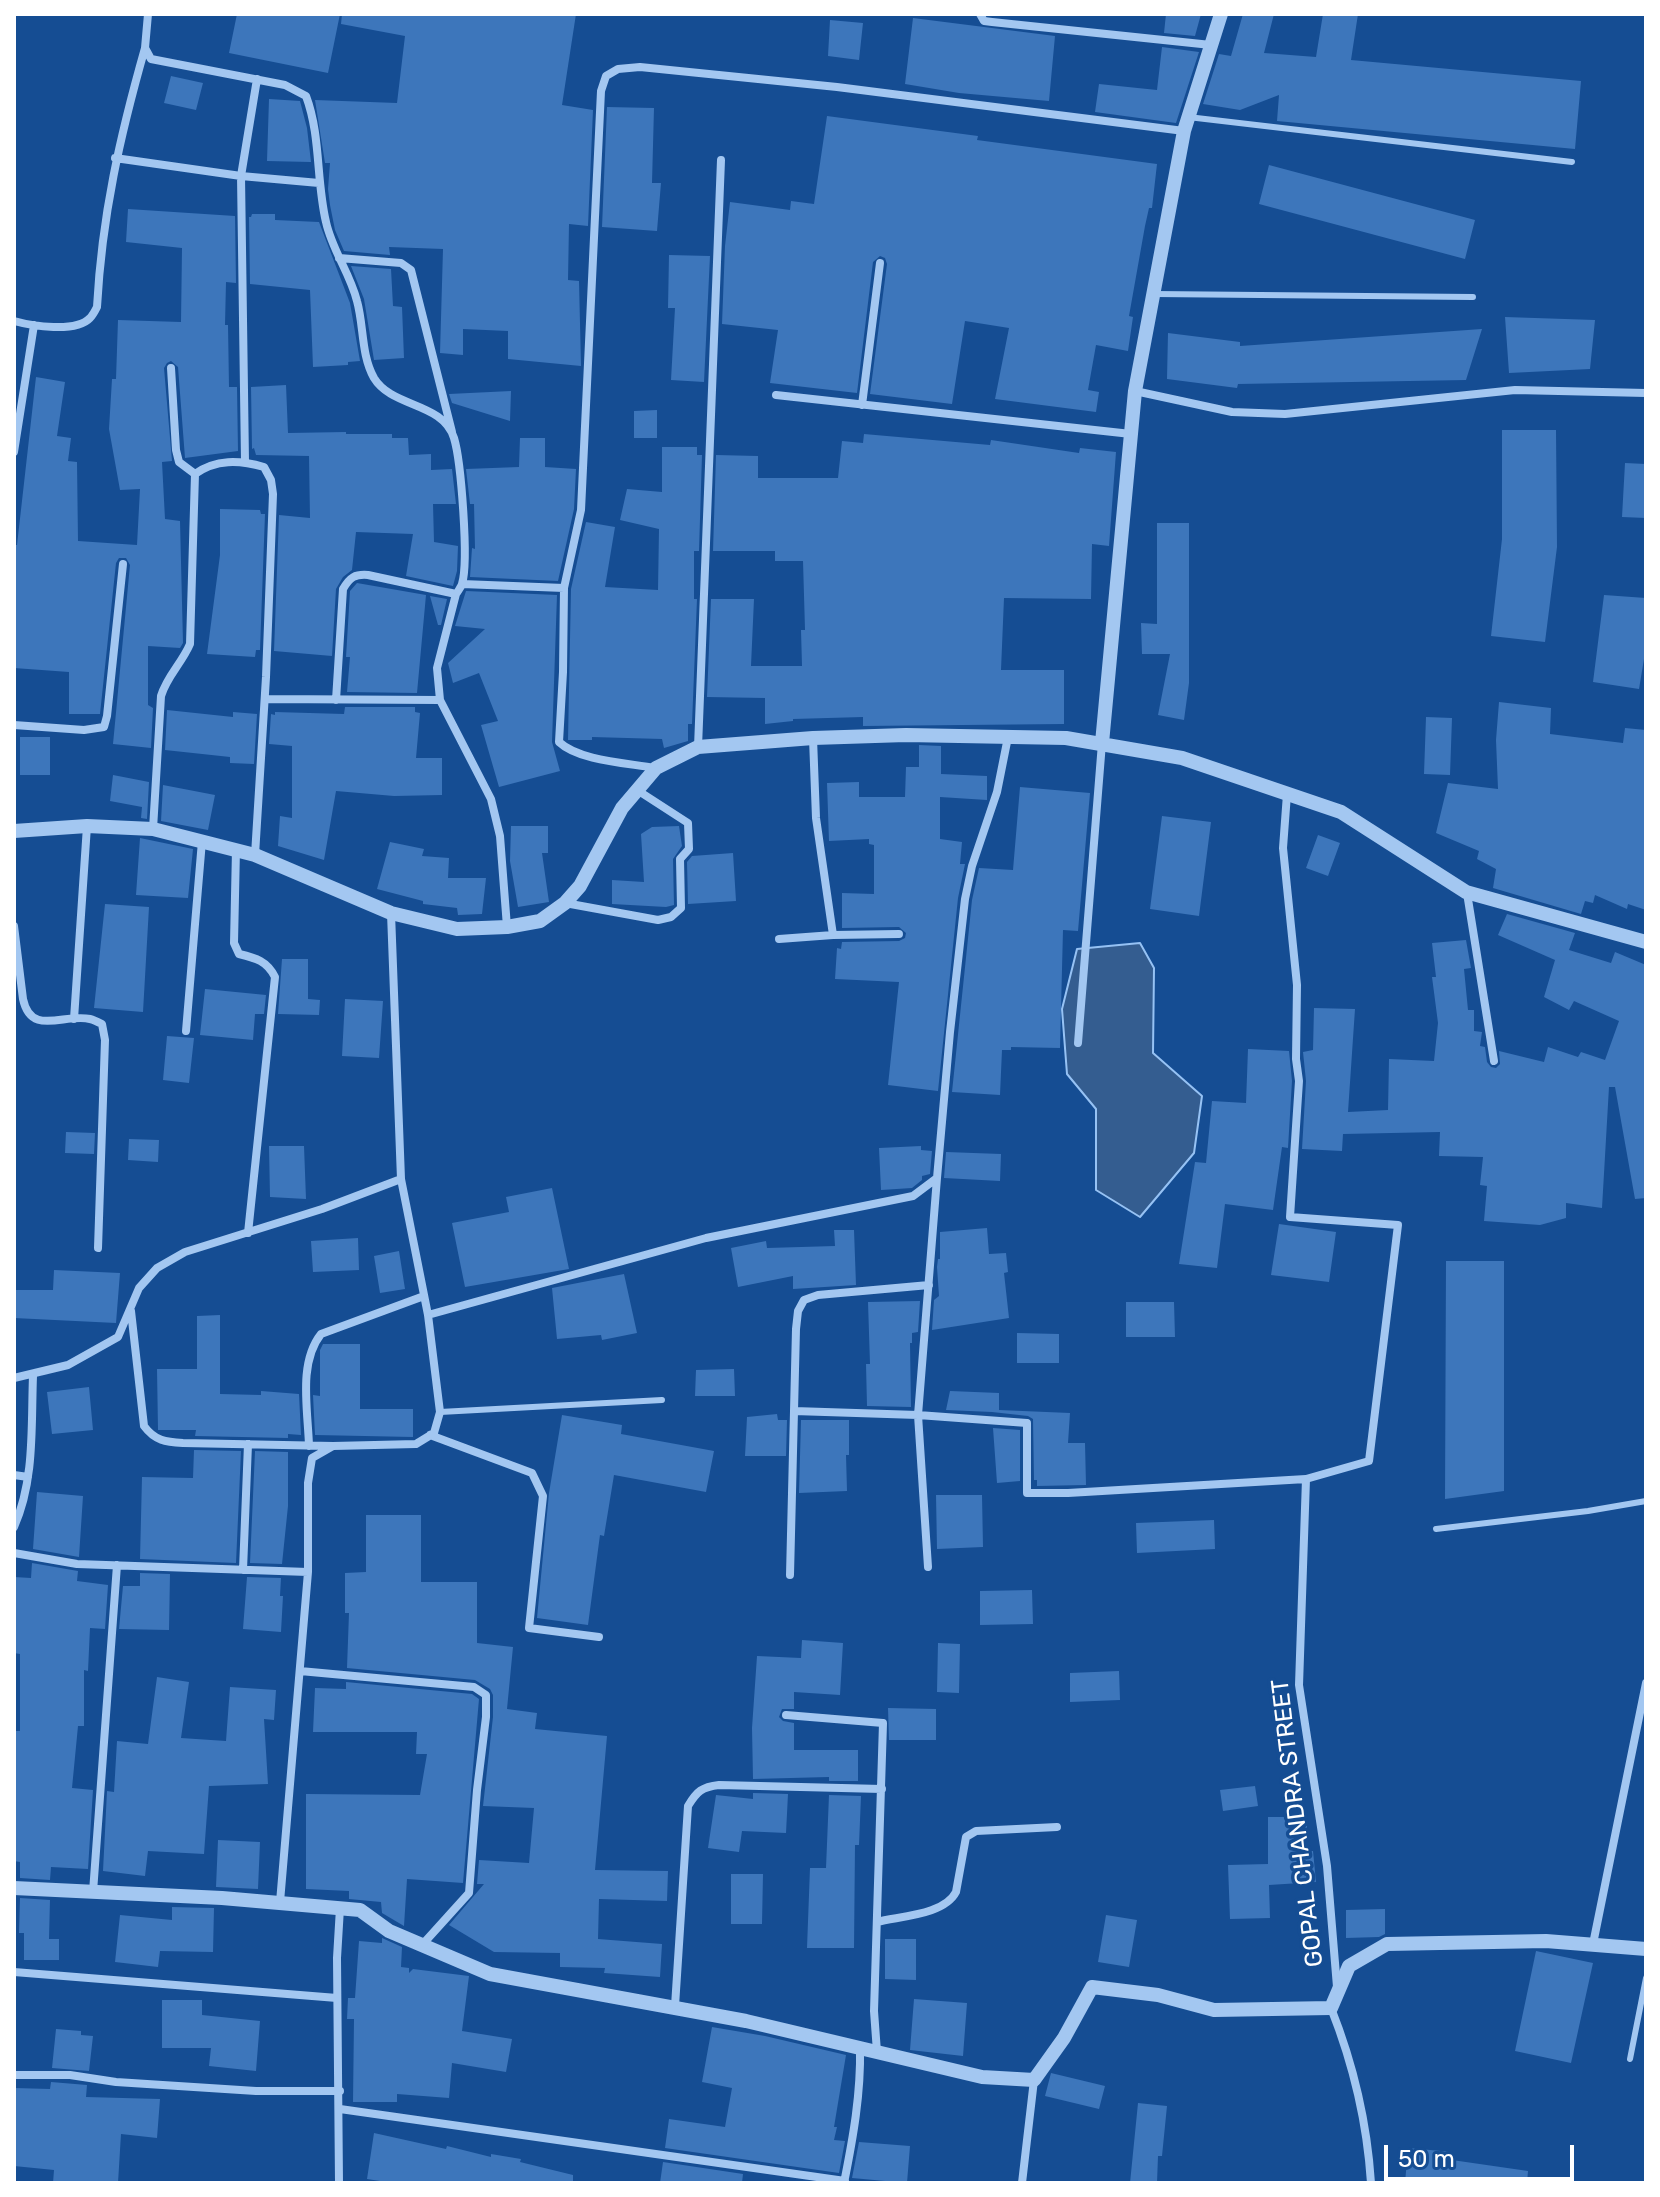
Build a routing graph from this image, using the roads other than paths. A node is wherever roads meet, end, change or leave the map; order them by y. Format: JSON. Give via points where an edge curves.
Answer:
{"nodes":[{"id":1,"x":148,"y":14,"type":"edge"},
{"id":2,"x":980,"y":14,"type":"edge"},
{"id":3,"x":1221,"y":14,"type":"edge"},
{"id":4,"x":1211,"y":45,"type":"junction"},
{"id":5,"x":145,"y":48,"type":"junction"},
{"id":6,"x":257,"y":79,"type":"junction"},
{"id":7,"x":1186,"y":124,"type":"junction"},
{"id":8,"x":115,"y":158,"type":"junction"},
{"id":9,"x":721,"y":160,"type":"dead end"},
{"id":10,"x":1572,"y":162,"type":"dead end"},
{"id":11,"x":241,"y":176,"type":"junction"},
{"id":12,"x":319,"y":183,"type":"junction"},
{"id":13,"x":339,"y":258,"type":"junction"},
{"id":14,"x":880,"y":263,"type":"dead end"},
{"id":15,"x":1154,"y":294,"type":"junction"},
{"id":16,"x":1473,"y":297,"type":"dead end"},
{"id":17,"x":14,"y":321,"type":"edge"},
{"id":18,"x":34,"y":325,"type":"junction"},
{"id":19,"x":171,"y":368,"type":"dead end"},
{"id":20,"x":1135,"y":391,"type":"junction"},
{"id":21,"x":1646,"y":393,"type":"edge"},
{"id":22,"x":776,"y":395,"type":"dead end"},
{"id":23,"x":862,"y":405,"type":"junction"},
{"id":24,"x":452,"y":432,"type":"junction"},
{"id":25,"x":1131,"y":434,"type":"junction"},
{"id":26,"x":14,"y":452,"type":"edge"},
{"id":27,"x":245,"y":462,"type":"junction"},
{"id":28,"x":195,"y":474,"type":"junction"},
{"id":29,"x":123,"y":564,"type":"dead end"},
{"id":30,"x":462,"y":584,"type":"junction"},
{"id":31,"x":564,"y":588,"type":"junction"},
{"id":32,"x":456,"y":594,"type":"junction"},
{"id":33,"x":265,"y":699,"type":"junction"},
{"id":34,"x":336,"y":700,"type":"junction"},
{"id":35,"x":440,"y":700,"type":"junction"},
{"id":36,"x":14,"y":725,"type":"edge"},
{"id":37,"x":1008,"y":737,"type":"junction"},
{"id":38,"x":813,"y":738,"type":"junction"},
{"id":39,"x":1102,"y":743,"type":"junction"},
{"id":40,"x":698,"y":747,"type":"junction"},
{"id":41,"x":656,"y":768,"type":"junction"},
{"id":42,"x":637,"y":790,"type":"junction"},
{"id":43,"x":1287,"y":794,"type":"junction"},
{"id":44,"x":87,"y":826,"type":"junction"},
{"id":45,"x":153,"y":829,"type":"junction"},
{"id":46,"x":14,"y":831,"type":"edge"},
{"id":47,"x":202,"y":840,"type":"junction"},
{"id":48,"x":236,"y":849,"type":"junction"},
{"id":49,"x":255,"y":855,"type":"junction"},
{"id":50,"x":1466,"y":892,"type":"junction"},
{"id":51,"x":565,"y":903,"type":"junction"},
{"id":52,"x":391,"y":913,"type":"junction"},
{"id":53,"x":14,"y":926,"type":"edge"},
{"id":54,"x":507,"y":927,"type":"junction"},
{"id":55,"x":899,"y":934,"type":"dead end"},
{"id":56,"x":833,"y":935,"type":"junction"},
{"id":57,"x":779,"y":939,"type":"dead end"},
{"id":58,"x":1646,"y":942,"type":"edge"},
{"id":59,"x":18,"y":999,"type":"edge"},
{"id":60,"x":74,"y":1019,"type":"junction"},
{"id":61,"x":186,"y":1031,"type":"dead end"},
{"id":62,"x":1078,"y":1043,"type":"dead end"},
{"id":63,"x":1494,"y":1061,"type":"dead end"},
{"id":64,"x":937,"y":1178,"type":"junction"},
{"id":65,"x":401,"y":1179,"type":"junction"},
{"id":66,"x":248,"y":1233,"type":"junction"},
{"id":67,"x":98,"y":1248,"type":"dead end"},
{"id":68,"x":929,"y":1285,"type":"junction"},
{"id":69,"x":424,"y":1296,"type":"junction"},
{"id":70,"x":130,"y":1308,"type":"junction"},
{"id":71,"x":428,"y":1315,"type":"junction"},
{"id":72,"x":33,"y":1376,"type":"junction"},
{"id":73,"x":14,"y":1378,"type":"edge"},
{"id":74,"x":662,"y":1400,"type":"dead end"},
{"id":75,"x":794,"y":1411,"type":"junction"},
{"id":76,"x":440,"y":1412,"type":"junction"},
{"id":77,"x":918,"y":1415,"type":"junction"},
{"id":78,"x":430,"y":1435,"type":"junction"},
{"id":79,"x":248,"y":1444,"type":"junction"},
{"id":80,"x":309,"y":1446,"type":"junction"},
{"id":81,"x":333,"y":1446,"type":"junction"},
{"id":82,"x":14,"y":1475,"type":"edge"},
{"id":83,"x":28,"y":1477,"type":"junction"},
{"id":84,"x":1306,"y":1479,"type":"junction"},
{"id":85,"x":1646,"y":1501,"type":"edge"},
{"id":86,"x":14,"y":1527,"type":"edge"},
{"id":87,"x":1436,"y":1529,"type":"dead end"},
{"id":88,"x":14,"y":1553,"type":"edge"},
{"id":89,"x":117,"y":1565,"type":"junction"},
{"id":90,"x":928,"y":1567,"type":"dead end"},
{"id":91,"x":243,"y":1570,"type":"junction"},
{"id":92,"x":308,"y":1572,"type":"junction"},
{"id":93,"x":790,"y":1575,"type":"dead end"},
{"id":94,"x":599,"y":1637,"type":"dead end"},
{"id":95,"x":300,"y":1671,"type":"junction"},
{"id":96,"x":1646,"y":1683,"type":"edge"},
{"id":97,"x":786,"y":1715,"type":"dead end"},
{"id":98,"x":882,"y":1789,"type":"junction"},
{"id":99,"x":1057,"y":1827,"type":"dead end"},
{"id":100,"x":14,"y":1888,"type":"edge"},
{"id":101,"x":93,"y":1892,"type":"junction"},
{"id":102,"x":280,"y":1902,"type":"junction"},
{"id":103,"x":340,"y":1908,"type":"junction"},
{"id":104,"x":877,"y":1922,"type":"junction"},
{"id":105,"x":1593,"y":1944,"type":"junction"},
{"id":106,"x":422,"y":1945,"type":"junction"},
{"id":107,"x":1646,"y":1949,"type":"edge"},
{"id":108,"x":14,"y":1972,"type":"edge"},
{"id":109,"x":1646,"y":1978,"type":"edge"},
{"id":110,"x":1338,"y":1992,"type":"junction"},
{"id":111,"x":337,"y":1998,"type":"junction"},
{"id":112,"x":675,"y":2006,"type":"junction"},
{"id":113,"x":1331,"y":2008,"type":"junction"},
{"id":114,"x":860,"y":2048,"type":"junction"},
{"id":115,"x":877,"y":2052,"type":"junction"},
{"id":116,"x":1630,"y":2059,"type":"dead end"},
{"id":117,"x":14,"y":2075,"type":"edge"},
{"id":118,"x":1034,"y":2080,"type":"junction"},
{"id":119,"x":340,"y":2091,"type":"junction"},
{"id":120,"x":340,"y":2109,"type":"junction"},
{"id":121,"x":845,"y":2182,"type":"edge"},
{"id":122,"x":339,"y":2183,"type":"edge"},
{"id":123,"x":1022,"y":2183,"type":"edge"},
{"id":124,"x":1371,"y":2183,"type":"edge"}],
"edges":[{"from":1,"to":5,"type":"street"},
{"from":2,"to":4,"type":"street","via":[[984,21]]},
{"from":3,"to":4,"type":"street"},
{"from":4,"to":7,"type":"street"},
{"from":5,"to":6,"type":"street","via":[[151,59],[167,64]]},
{"from":5,"to":8,"type":"street"},
{"from":6,"to":11,"type":"street"},
{"from":6,"to":12,"type":"street","via":[[306,96],[314,118]]},
{"from":7,"to":10,"type":"lane"},
{"from":7,"to":15,"type":"street"},
{"from":7,"to":31,"type":"street","via":[[640,67],[606,76],[601,91],[581,510]]},
{"from":8,"to":11,"type":"street"},
{"from":8,"to":18,"type":"street","via":[[97,307],[89,320],[72,326]]},
{"from":9,"to":40,"type":"street"},
{"from":11,"to":12,"type":"street"},
{"from":11,"to":27,"type":"street"},
{"from":12,"to":13,"type":"street"},
{"from":13,"to":24,"type":"street","via":[[356,298],[366,361],[375,380],[390,395],[435,414]]},
{"from":13,"to":24,"type":"street","via":[[401,263],[411,270]]},
{"from":14,"to":23,"type":"street"},
{"from":15,"to":16,"type":"lane"},
{"from":15,"to":20,"type":"street"},
{"from":17,"to":18,"type":"street"},
{"from":18,"to":26,"type":"street"},
{"from":19,"to":28,"type":"street","via":[[176,450],[179,462]]},
{"from":20,"to":21,"type":"street","via":[[1232,412],[1285,414],[1515,390]]},
{"from":20,"to":25,"type":"street"},
{"from":22,"to":23,"type":"street"},
{"from":23,"to":25,"type":"street"},
{"from":24,"to":30,"type":"street","via":[[460,477]]},
{"from":25,"to":39,"type":"street"},
{"from":27,"to":28,"type":"street","via":[[209,464]]},
{"from":27,"to":33,"type":"street","via":[[264,467],[273,494]]},
{"from":28,"to":45,"type":"street","via":[[190,644],[161,696]]},
{"from":29,"to":36,"type":"street","via":[[104,727]]},
{"from":30,"to":31,"type":"street"},
{"from":30,"to":32,"type":"street"},
{"from":31,"to":41,"type":"street","via":[[559,742],[581,754]]},
{"from":32,"to":34,"type":"street","via":[[368,575],[349,579],[343,589]]},
{"from":32,"to":35,"type":"street","via":[[437,668]]},
{"from":33,"to":34,"type":"street"},
{"from":33,"to":49,"type":"street"},
{"from":34,"to":35,"type":"street"},
{"from":35,"to":54,"type":"street","via":[[491,799],[500,836]]},
{"from":37,"to":38,"type":"street"},
{"from":37,"to":39,"type":"street"},
{"from":37,"to":64,"type":"street","via":[[965,899]]},
{"from":38,"to":40,"type":"street"},
{"from":38,"to":56,"type":"street","via":[[816,818]]},
{"from":39,"to":43,"type":"street","via":[[1182,758]]},
{"from":39,"to":62,"type":"street"},
{"from":40,"to":41,"type":"street"},
{"from":41,"to":42,"type":"street"},
{"from":42,"to":51,"type":"street"},
{"from":42,"to":51,"type":"street","via":[[688,823],[689,849],[680,859],[681,908],[658,920]]},
{"from":43,"to":50,"type":"street","via":[[1341,812]]},
{"from":43,"to":84,"type":"street","via":[[1283,848],[1297,985],[1299,1081],[1290,1217],[1398,1225],[1369,1461]]},
{"from":44,"to":45,"type":"street"},
{"from":44,"to":46,"type":"street"},
{"from":44,"to":60,"type":"street"},
{"from":45,"to":47,"type":"street"},
{"from":47,"to":48,"type":"street"},
{"from":47,"to":61,"type":"street"},
{"from":48,"to":49,"type":"street"},
{"from":48,"to":66,"type":"street","via":[[234,943],[239,954],[270,966],[275,977]]},
{"from":49,"to":52,"type":"street"},
{"from":50,"to":58,"type":"street"},
{"from":50,"to":63,"type":"street"},
{"from":51,"to":54,"type":"street","via":[[540,921]]},
{"from":52,"to":54,"type":"street","via":[[457,929]]},
{"from":52,"to":65,"type":"street"},
{"from":53,"to":59,"type":"street"},
{"from":55,"to":56,"type":"street"},
{"from":56,"to":57,"type":"street"},
{"from":59,"to":60,"type":"street","via":[[31,1017],[44,1022]]},
{"from":60,"to":67,"type":"street","via":[[102,1024],[105,1040]]},
{"from":64,"to":68,"type":"street"},
{"from":64,"to":71,"type":"street","via":[[913,1196],[706,1238]]},
{"from":65,"to":66,"type":"street"},
{"from":65,"to":69,"type":"street"},
{"from":66,"to":70,"type":"street","via":[[185,1252],[157,1268]]},
{"from":68,"to":75,"type":"street","via":[[804,1300],[796,1329]]},
{"from":68,"to":77,"type":"street"},
{"from":69,"to":71,"type":"street"},
{"from":69,"to":80,"type":"street","via":[[321,1334],[311,1346]]},
{"from":70,"to":72,"type":"street","via":[[118,1337],[68,1365]]},
{"from":70,"to":79,"type":"street","via":[[144,1426],[152,1437],[164,1442]]},
{"from":71,"to":76,"type":"street"},
{"from":72,"to":73,"type":"street"},
{"from":72,"to":83,"type":"street"},
{"from":74,"to":76,"type":"lane"},
{"from":75,"to":77,"type":"street"},
{"from":75,"to":93,"type":"street"},
{"from":76,"to":78,"type":"street"},
{"from":77,"to":84,"type":"street","via":[[1027,1423],[1027,1493]]},
{"from":77,"to":90,"type":"street"},
{"from":78,"to":81,"type":"street","via":[[416,1444]]},
{"from":78,"to":94,"type":"street","via":[[532,1473],[543,1496],[529,1628]]},
{"from":79,"to":80,"type":"street"},
{"from":79,"to":91,"type":"street"},
{"from":80,"to":81,"type":"street"},
{"from":81,"to":92,"type":"street","via":[[312,1458]]},
{"from":82,"to":83,"type":"street"},
{"from":83,"to":86,"type":"street"},
{"from":84,"to":110,"type":"street","name":"GOPAL CHANDRA STREET","via":[[1299,1685],[1327,1866]]},
{"from":85,"to":87,"type":"lane"},
{"from":88,"to":89,"type":"street"},
{"from":89,"to":91,"type":"street"},
{"from":89,"to":101,"type":"street"},
{"from":91,"to":92,"type":"street"},
{"from":92,"to":95,"type":"street"},
{"from":95,"to":102,"type":"street"},
{"from":95,"to":106,"type":"street","via":[[474,1687],[486,1695],[469,1893]]},
{"from":96,"to":105,"type":"street"},
{"from":97,"to":98,"type":"street","via":[[883,1723]]},
{"from":98,"to":104,"type":"street"},
{"from":98,"to":112,"type":"street","via":[[719,1785],[703,1787],[695,1795],[688,1806]]},
{"from":99,"to":104,"type":"street","via":[[976,1831],[966,1837],[952,1900]]},
{"from":100,"to":101,"type":"street"},
{"from":101,"to":102,"type":"street"},
{"from":102,"to":103,"type":"street"},
{"from":103,"to":106,"type":"street","via":[[360,1910],[389,1931]]},
{"from":103,"to":111,"type":"street"},
{"from":104,"to":115,"type":"street"},
{"from":105,"to":107,"type":"street"},
{"from":105,"to":110,"type":"street","via":[[1387,1944],[1349,1966]]},
{"from":106,"to":112,"type":"street","via":[[490,1974]]},
{"from":108,"to":111,"type":"street"},
{"from":109,"to":116,"type":"lane"},
{"from":110,"to":113,"type":"street"},
{"from":111,"to":119,"type":"street"},
{"from":112,"to":114,"type":"street"},
{"from":113,"to":118,"type":"street","via":[[1214,2010],[1158,1995],[1092,1987]]},
{"from":113,"to":124,"type":"street","via":[[1360,2093]]},
{"from":114,"to":115,"type":"street"},
{"from":114,"to":121,"type":"street"},
{"from":115,"to":118,"type":"street","via":[[982,2077]]},
{"from":117,"to":119,"type":"street","via":[[256,2091]]},
{"from":118,"to":123,"type":"street"},
{"from":119,"to":120,"type":"street"},
{"from":120,"to":121,"type":"street"},
{"from":120,"to":122,"type":"street"}]}
